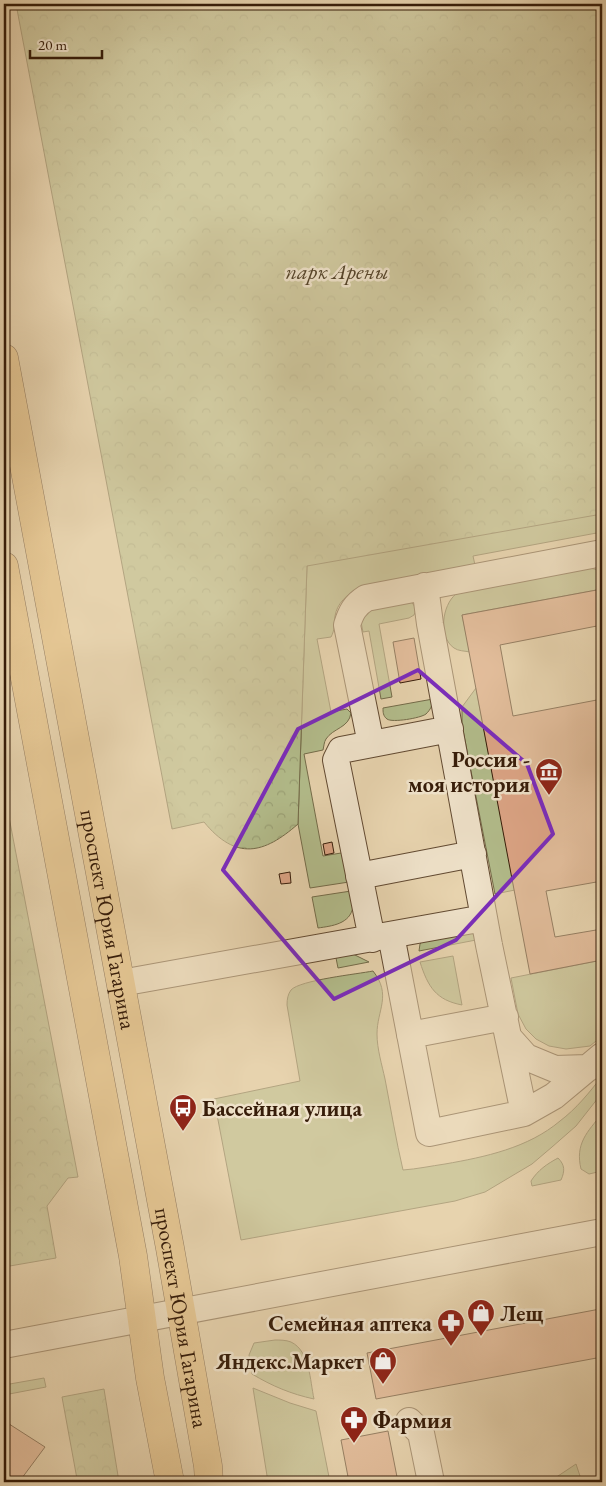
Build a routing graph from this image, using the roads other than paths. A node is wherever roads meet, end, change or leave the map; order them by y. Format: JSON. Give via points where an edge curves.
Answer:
{"nodes":[{"id":1,"x":4,"y":358,"type":"edge"},
{"id":2,"x":602,"y":553,"type":"edge"},
{"id":3,"x":4,"y":566,"type":"edge"},
{"id":4,"x":425,"y":586,"type":"junction"},
{"id":5,"x":450,"y":729,"type":"junction"},
{"id":6,"x":371,"y":744,"type":"junction"},
{"id":7,"x":473,"y":854,"type":"junction"},
{"id":8,"x":359,"y":876,"type":"junction"},
{"id":9,"x":484,"y":918,"type":"junction"},
{"id":10,"x":382,"y":937,"type":"junction"},
{"id":11,"x":121,"y":983,"type":"junction"},
{"id":12,"x":507,"y":1028,"type":"junction"},
{"id":13,"x":410,"y":1035,"type":"junction"},
{"id":14,"x":595,"y":1062,"type":"edge"},
{"id":15,"x":524,"y":1113,"type":"junction"},
{"id":16,"x":602,"y":1232,"type":"edge"},
{"id":17,"x":181,"y":1312,"type":"junction"},
{"id":18,"x":142,"y":1319,"type":"junction"},
{"id":19,"x":4,"y":1346,"type":"edge"},
{"id":20,"x":410,"y":1421,"type":"dead end"},
{"id":21,"x":170,"y":1482,"type":"edge"},
{"id":22,"x":209,"y":1482,"type":"edge"},
{"id":23,"x":431,"y":1482,"type":"edge"}],
"edges":[{"from":1,"to":11,"type":"main road","name":"проспект Юрия Гагарина"},
{"from":2,"to":4,"type":"street"},
{"from":3,"to":18,"type":"main road","name":"проспект Юрия Гагарина","via":[[133,1256]]},
{"from":4,"to":5,"type":"street"},
{"from":4,"to":6,"type":"street","via":[[366,598],[357,604],[346,625]]},
{"from":5,"to":6,"type":"street"},
{"from":5,"to":7,"type":"street"},
{"from":6,"to":8,"type":"street","via":[[341,750],[336,760]]},
{"from":7,"to":8,"type":"street"},
{"from":7,"to":9,"type":"street"},
{"from":8,"to":10,"type":"street"},
{"from":9,"to":10,"type":"street"},
{"from":9,"to":12,"type":"street"},
{"from":10,"to":11,"type":"street"},
{"from":10,"to":13,"type":"street"},
{"from":11,"to":17,"type":"main road","name":"проспект Юрия Гагарина"},
{"from":12,"to":13,"type":"street"},
{"from":12,"to":14,"type":"street","via":[[526,1058],[555,1069]]},
{"from":12,"to":15,"type":"street"},
{"from":13,"to":15,"type":"street","via":[[429,1133]]},
{"from":14,"to":15,"type":"street","via":[[554,1096]]},
{"from":16,"to":17,"type":"street"},
{"from":17,"to":18,"type":"street"},
{"from":17,"to":22,"type":"main road","name":"проспект Юрия Гагарина"},
{"from":18,"to":19,"type":"street"},
{"from":18,"to":21,"type":"main road","name":"проспект Юрия Гагарина"},
{"from":20,"to":23,"type":"street","via":[[421,1433]]}]}
